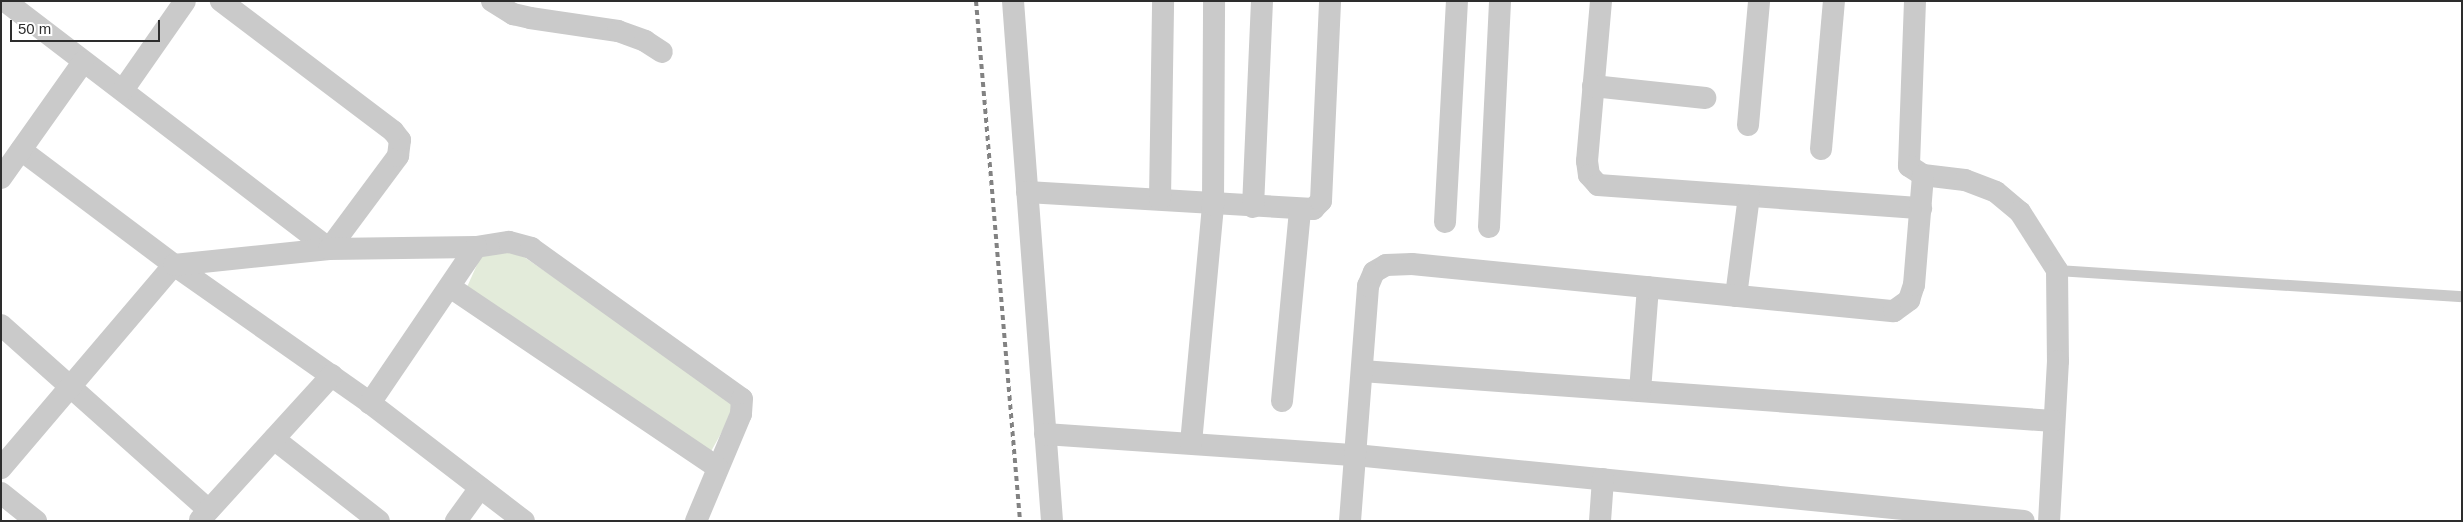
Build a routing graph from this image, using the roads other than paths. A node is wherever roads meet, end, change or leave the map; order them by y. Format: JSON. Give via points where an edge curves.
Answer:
{"nodes":[{"id":1,"x":4,"y":1,"type":"edge"},
{"id":2,"x":185,"y":1,"type":"edge"},
{"id":3,"x":221,"y":1,"type":"edge"},
{"id":4,"x":492,"y":1,"type":"edge"},
{"id":5,"x":1013,"y":1,"type":"edge"},
{"id":6,"x":1163,"y":1,"type":"edge"},
{"id":7,"x":1214,"y":1,"type":"edge"},
{"id":8,"x":1262,"y":1,"type":"edge"},
{"id":9,"x":1330,"y":1,"type":"edge"},
{"id":10,"x":1457,"y":1,"type":"edge"},
{"id":11,"x":1500,"y":1,"type":"edge"},
{"id":12,"x":1600,"y":1,"type":"edge"},
{"id":13,"x":1759,"y":1,"type":"edge"},
{"id":14,"x":1834,"y":1,"type":"edge"},
{"id":15,"x":1915,"y":1,"type":"edge"},
{"id":16,"x":662,"y":52,"type":"dead end"},
{"id":17,"x":83,"y":62,"type":"junction"},
{"id":18,"x":1594,"y":86,"type":"junction"},
{"id":19,"x":123,"y":90,"type":"junction"},
{"id":20,"x":1705,"y":98,"type":"dead end"},
{"id":21,"x":1748,"y":125,"type":"dead end"},
{"id":22,"x":1821,"y":149,"type":"dead end"},
{"id":23,"x":21,"y":150,"type":"junction"},
{"id":24,"x":1924,"y":175,"type":"junction"},
{"id":25,"x":1,"y":178,"type":"edge"},
{"id":26,"x":1027,"y":192,"type":"junction"},
{"id":27,"x":1749,"y":196,"type":"junction"},
{"id":28,"x":1160,"y":199,"type":"junction"},
{"id":29,"x":1213,"y":205,"type":"junction"},
{"id":30,"x":1253,"y":207,"type":"junction"},
{"id":31,"x":1921,"y":208,"type":"junction"},
{"id":32,"x":1300,"y":210,"type":"junction"},
{"id":33,"x":1445,"y":222,"type":"dead end"},
{"id":34,"x":1489,"y":227,"type":"dead end"},
{"id":35,"x":476,"y":246,"type":"junction"},
{"id":36,"x":329,"y":249,"type":"junction"},
{"id":37,"x":174,"y":265,"type":"junction"},
{"id":38,"x":2057,"y":270,"type":"junction"},
{"id":39,"x":450,"y":287,"type":"junction"},
{"id":40,"x":1648,"y":287,"type":"junction"},
{"id":41,"x":1736,"y":296,"type":"junction"},
{"id":42,"x":2462,"y":296,"type":"edge"},
{"id":43,"x":1,"y":325,"type":"edge"},
{"id":44,"x":1362,"y":370,"type":"junction"},
{"id":45,"x":332,"y":375,"type":"junction"},
{"id":46,"x":70,"y":384,"type":"junction"},
{"id":47,"x":1640,"y":391,"type":"junction"},
{"id":48,"x":1282,"y":401,"type":"dead end"},
{"id":49,"x":370,"y":403,"type":"junction"},
{"id":50,"x":2053,"y":421,"type":"junction"},
{"id":51,"x":1045,"y":434,"type":"junction"},
{"id":52,"x":274,"y":438,"type":"junction"},
{"id":53,"x":1191,"y":443,"type":"junction"},
{"id":54,"x":1355,"y":455,"type":"junction"},
{"id":55,"x":717,"y":467,"type":"junction"},
{"id":56,"x":1,"y":468,"type":"edge"},
{"id":57,"x":1603,"y":479,"type":"junction"},
{"id":58,"x":480,"y":488,"type":"junction"},
{"id":59,"x":1,"y":493,"type":"edge"},
{"id":60,"x":1854,"y":512,"type":"edge"},
{"id":61,"x":204,"y":515,"type":"edge"},
{"id":62,"x":36,"y":521,"type":"edge"},
{"id":63,"x":379,"y":521,"type":"edge"},
{"id":64,"x":456,"y":521,"type":"edge"},
{"id":65,"x":524,"y":521,"type":"edge"},
{"id":66,"x":696,"y":521,"type":"edge"},
{"id":67,"x":1052,"y":521,"type":"edge"},
{"id":68,"x":1350,"y":521,"type":"edge"},
{"id":69,"x":1600,"y":521,"type":"edge"},
{"id":70,"x":2024,"y":521,"type":"edge"},
{"id":71,"x":2049,"y":521,"type":"edge"}],
"edges":[{"from":1,"to":17,"type":"street"},
{"from":2,"to":19,"type":"street"},
{"from":3,"to":36,"type":"street","via":[[393,131],[400,140],[398,156]]},
{"from":4,"to":16,"type":"street","via":[[513,14],[618,31],[645,40]]},
{"from":5,"to":26,"type":"street"},
{"from":6,"to":28,"type":"street"},
{"from":7,"to":29,"type":"street"},
{"from":8,"to":30,"type":"street"},
{"from":9,"to":32,"type":"street","via":[[1321,201],[1313,209]]},
{"from":10,"to":33,"type":"street"},
{"from":11,"to":34,"type":"street"},
{"from":12,"to":18,"type":"street"},
{"from":13,"to":21,"type":"street"},
{"from":14,"to":22,"type":"street"},
{"from":15,"to":24,"type":"street","via":[[1907,161],[1912,171]]},
{"from":17,"to":19,"type":"street"},
{"from":17,"to":23,"type":"street"},
{"from":18,"to":20,"type":"street"},
{"from":18,"to":27,"type":"street","via":[[1587,161],[1589,174],[1598,185]]},
{"from":19,"to":36,"type":"street"},
{"from":23,"to":25,"type":"street"},
{"from":23,"to":37,"type":"street"},
{"from":24,"to":31,"type":"street"},
{"from":24,"to":38,"type":"street","via":[[1965,180],[1996,192],[2020,212]]},
{"from":26,"to":28,"type":"street"},
{"from":26,"to":51,"type":"street"},
{"from":27,"to":31,"type":"street"},
{"from":27,"to":41,"type":"street"},
{"from":28,"to":29,"type":"street"},
{"from":29,"to":30,"type":"street"},
{"from":29,"to":53,"type":"street"},
{"from":30,"to":32,"type":"street"},
{"from":31,"to":41,"type":"street","via":[[1914,286],[1903,307],[1894,311]]},
{"from":32,"to":48,"type":"street"},
{"from":35,"to":36,"type":"street"},
{"from":35,"to":39,"type":"street"},
{"from":35,"to":55,"type":"street","via":[[510,242],[531,248],[735,391],[742,399],[743,407]]},
{"from":36,"to":37,"type":"street"},
{"from":37,"to":45,"type":"street"},
{"from":37,"to":46,"type":"street"},
{"from":38,"to":42,"type":"lane"},
{"from":38,"to":50,"type":"street","via":[[2058,343]]},
{"from":39,"to":49,"type":"street"},
{"from":39,"to":55,"type":"street"},
{"from":40,"to":41,"type":"street"},
{"from":40,"to":44,"type":"street","via":[[1412,264],[1386,265],[1374,272],[1368,286]]},
{"from":40,"to":47,"type":"street"},
{"from":43,"to":46,"type":"street"},
{"from":44,"to":47,"type":"street"},
{"from":44,"to":54,"type":"street"},
{"from":45,"to":49,"type":"street"},
{"from":45,"to":52,"type":"street"},
{"from":46,"to":56,"type":"street"},
{"from":46,"to":61,"type":"street"},
{"from":47,"to":50,"type":"street"},
{"from":49,"to":58,"type":"street"},
{"from":50,"to":71,"type":"street"},
{"from":51,"to":53,"type":"street"},
{"from":51,"to":67,"type":"street"},
{"from":52,"to":61,"type":"street"},
{"from":52,"to":63,"type":"street"},
{"from":53,"to":54,"type":"street"},
{"from":54,"to":57,"type":"street"},
{"from":54,"to":68,"type":"street"},
{"from":55,"to":66,"type":"street"},
{"from":57,"to":60,"type":"street"},
{"from":57,"to":69,"type":"street"},
{"from":58,"to":64,"type":"street"},
{"from":58,"to":65,"type":"street"},
{"from":59,"to":62,"type":"street"},
{"from":60,"to":70,"type":"street"}]}
